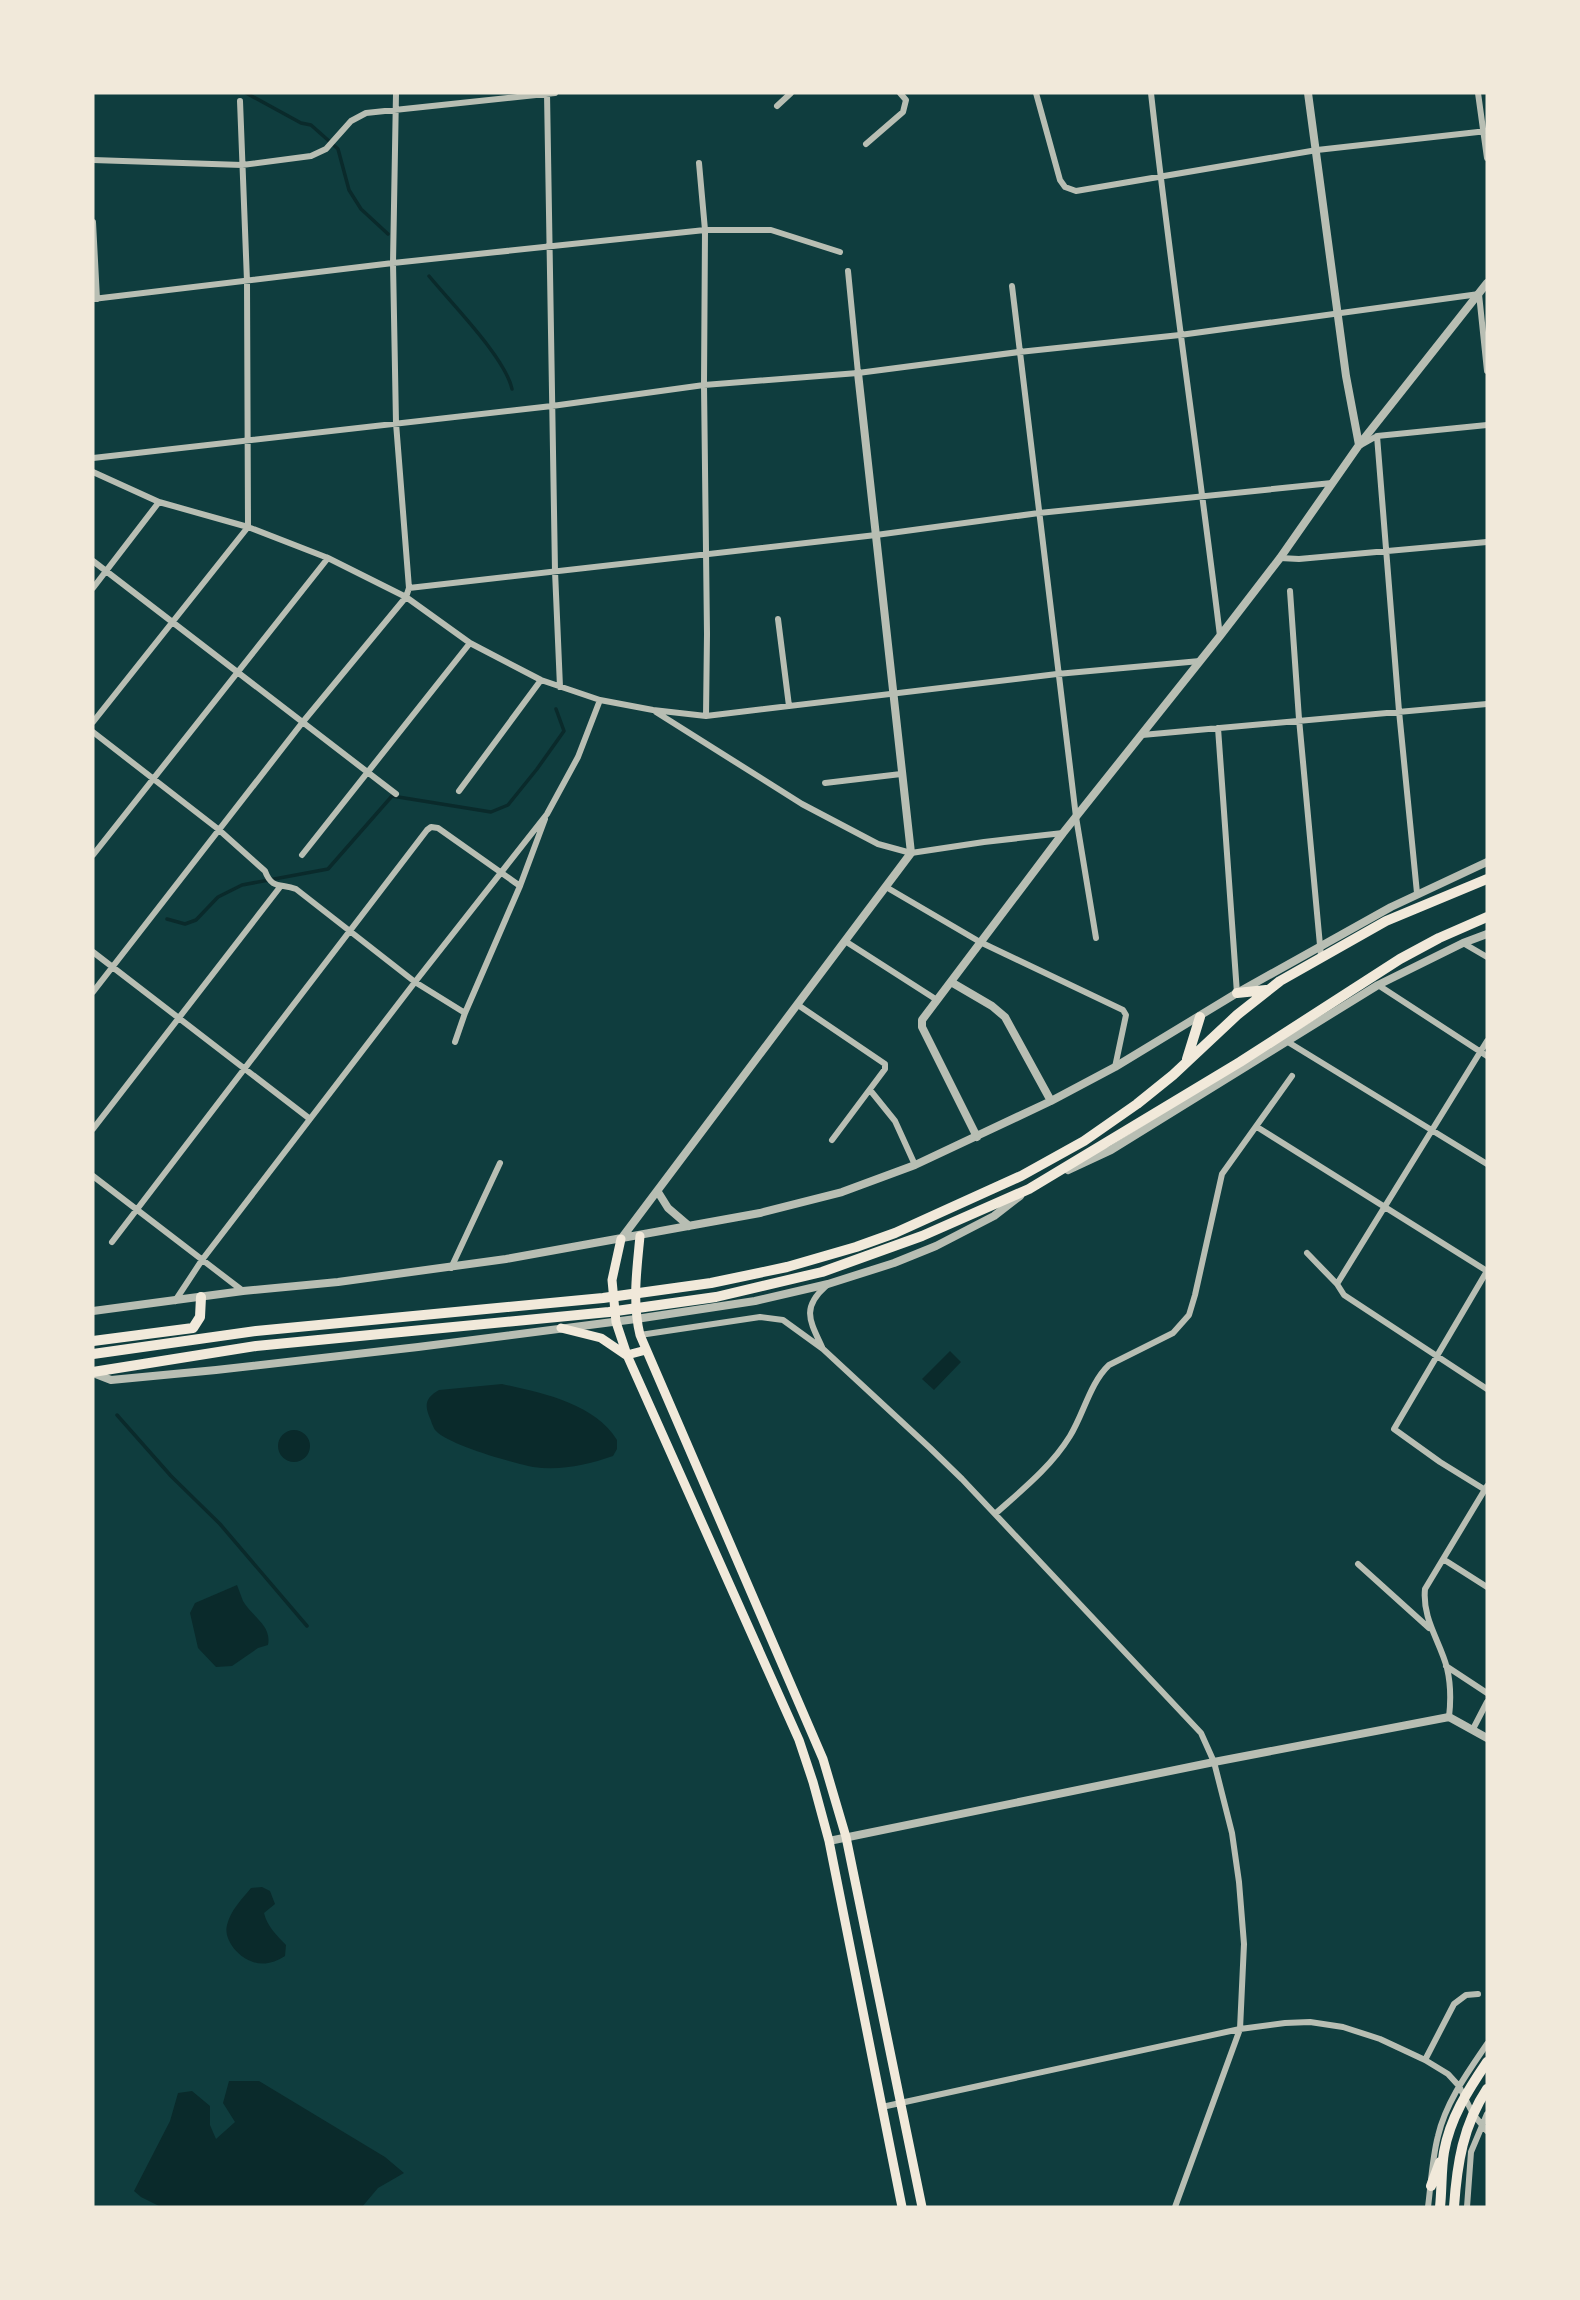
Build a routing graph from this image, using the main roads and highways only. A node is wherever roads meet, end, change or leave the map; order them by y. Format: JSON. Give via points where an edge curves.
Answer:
{"nodes":[{"id":1,"x":1487,"y":879,"type":"edge"},
{"id":2,"x":1487,"y":917,"type":"edge"},
{"id":3,"x":1267,"y":990,"type":"junction"},
{"id":4,"x":1237,"y":993,"type":"road end"},
{"id":5,"x":1200,"y":1017,"type":"road end"},
{"id":6,"x":1184,"y":1065,"type":"junction"},
{"id":7,"x":640,"y":1236,"type":"road end"},
{"id":8,"x":621,"y":1239,"type":"road end"},
{"id":9,"x":201,"y":1297,"type":"road end"},
{"id":10,"x":561,"y":1328,"type":"road end"},
{"id":11,"x":93,"y":1341,"type":"edge"},
{"id":12,"x":646,"y":1350,"type":"junction"},
{"id":13,"x":93,"y":1354,"type":"edge"},
{"id":14,"x":627,"y":1355,"type":"junction"},
{"id":15,"x":93,"y":1372,"type":"edge"},
{"id":16,"x":1487,"y":2062,"type":"edge"},
{"id":17,"x":1487,"y":2088,"type":"edge"},
{"id":18,"x":1443,"y":2155,"type":"junction"},
{"id":19,"x":1431,"y":2186,"type":"road end"},
{"id":20,"x":902,"y":2207,"type":"edge"},
{"id":21,"x":922,"y":2207,"type":"edge"},
{"id":22,"x":1440,"y":2207,"type":"edge"},
{"id":23,"x":1454,"y":2207,"type":"edge"}],
"edges":[{"from":1,"to":3,"type":"main road","via":[[1320,952]]},
{"from":2,"to":15,"type":"main road","via":[[1401,959],[1282,1039],[1029,1189],[911,1241],[822,1272],[716,1297],[595,1314],[256,1346]]},
{"from":3,"to":4,"type":"main road"},
{"from":3,"to":6,"type":"main road"},
{"from":5,"to":6,"type":"main road"},
{"from":6,"to":13,"type":"main road","via":[[1084,1141],[1021,1176],[895,1233],[786,1267],[603,1298],[256,1331]]},
{"from":7,"to":12,"type":"main road","via":[[636,1319]]},
{"from":8,"to":14,"type":"main road","via":[[612,1280],[616,1322]]},
{"from":9,"to":11,"type":"main road","via":[[200,1317],[193,1328]]},
{"from":10,"to":14,"type":"main road","via":[[601,1338]]},
{"from":12,"to":14,"type":"main road"},
{"from":12,"to":21,"type":"main road","via":[[823,1759],[846,1837]]},
{"from":14,"to":20,"type":"main road","via":[[810,1771],[829,1841]]},
{"from":16,"to":18,"type":"main road","via":[[1452,2122]]},
{"from":17,"to":23,"type":"main road","via":[[1466,2130]]},
{"from":18,"to":19,"type":"main road"},
{"from":18,"to":22,"type":"main road"}]}
